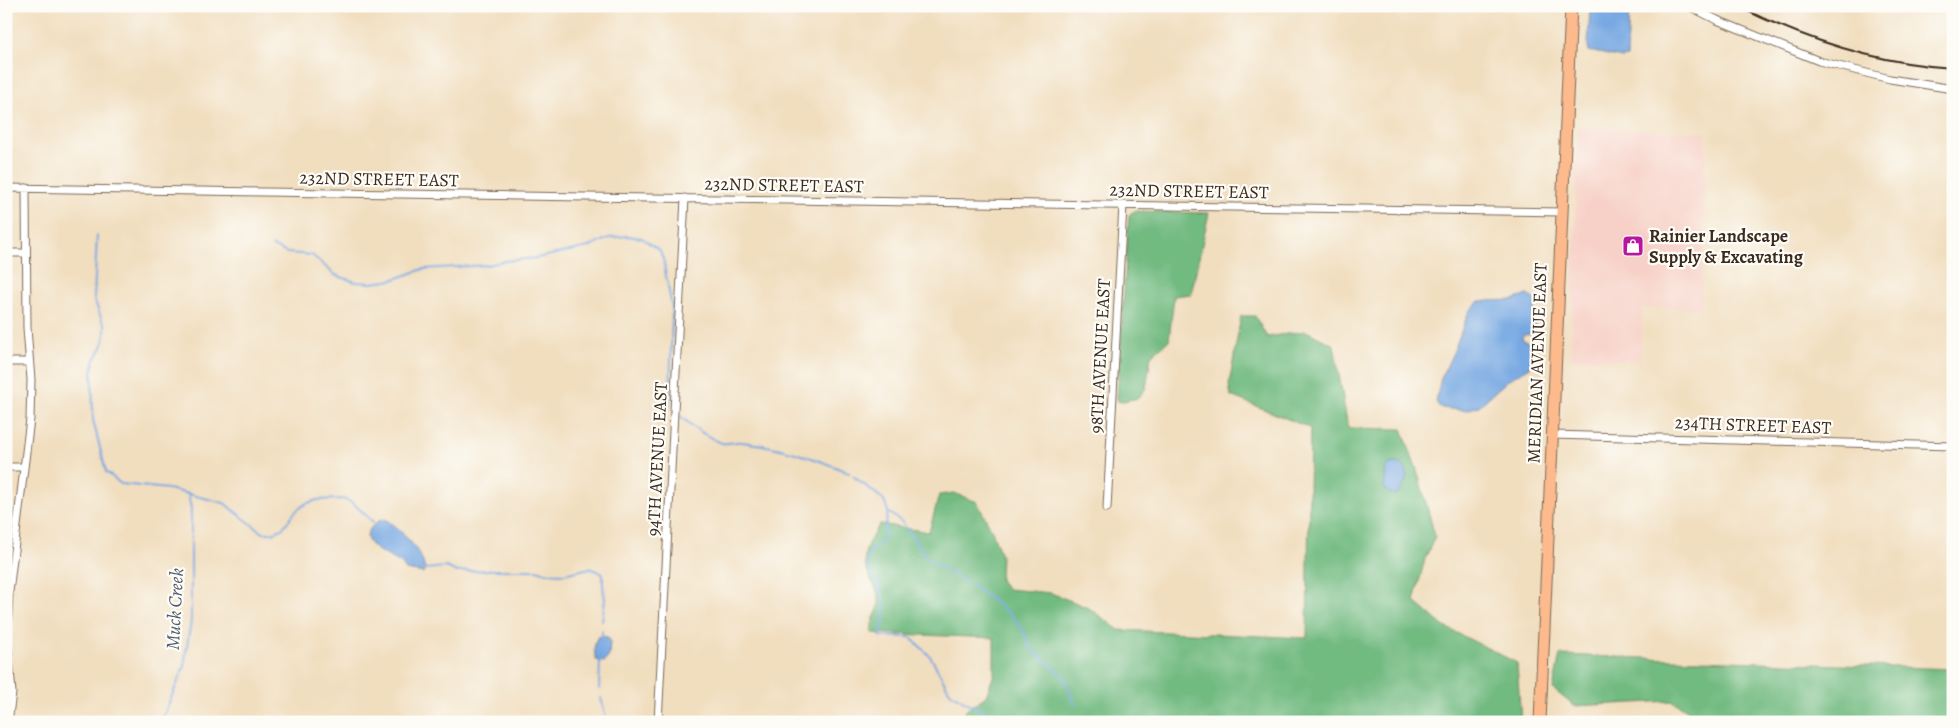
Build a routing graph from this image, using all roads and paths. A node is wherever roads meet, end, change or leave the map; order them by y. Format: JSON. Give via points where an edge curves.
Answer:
{"nodes":[{"id":1,"x":1571,"y":6,"type":"edge"},
{"id":2,"x":1689,"y":6,"type":"edge"},
{"id":3,"x":1953,"y":88,"type":"edge"},
{"id":4,"x":6,"y":188,"type":"edge"},
{"id":5,"x":26,"y":188,"type":"junction"},
{"id":6,"x":686,"y":198,"type":"junction"},
{"id":7,"x":1123,"y":205,"type":"junction"},
{"id":8,"x":1561,"y":212,"type":"junction"},
{"id":9,"x":6,"y":253,"type":"edge"},
{"id":10,"x":26,"y":253,"type":"junction"},
{"id":11,"x":6,"y":362,"type":"edge"},
{"id":12,"x":29,"y":362,"type":"junction"},
{"id":13,"x":1552,"y":435,"type":"junction"},
{"id":14,"x":1953,"y":446,"type":"edge"},
{"id":15,"x":6,"y":467,"type":"edge"},
{"id":16,"x":24,"y":467,"type":"junction"},
{"id":17,"x":1107,"y":508,"type":"dead end"},
{"id":18,"x":9,"y":568,"type":"edge"},
{"id":19,"x":8,"y":722,"type":"edge"},
{"id":20,"x":658,"y":722,"type":"edge"},
{"id":21,"x":1540,"y":722,"type":"edge"}],
"edges":[{"from":1,"to":8,"type":"main road","name":"MERIDIAN AVENUE EAST"},
{"from":2,"to":3,"type":"street","via":[[1819,61],[1890,79]]},
{"from":4,"to":5,"type":"street","name":"232ND STREET EAST"},
{"from":5,"to":6,"type":"street","name":"232ND STREET EAST"},
{"from":5,"to":10,"type":"street"},
{"from":6,"to":7,"type":"street","name":"232ND STREET EAST"},
{"from":6,"to":20,"type":"street","name":"94TH AVENUE EAST"},
{"from":7,"to":8,"type":"street","name":"232ND STREET EAST"},
{"from":7,"to":17,"type":"street","name":"98TH AVENUE EAST"},
{"from":8,"to":13,"type":"main road","name":"MERIDIAN AVENUE EAST"},
{"from":9,"to":10,"type":"street"},
{"from":10,"to":12,"type":"street"},
{"from":11,"to":12,"type":"street"},
{"from":12,"to":16,"type":"street","via":[[30,419]]},
{"from":13,"to":14,"type":"street","name":"234TH STREET EAST"},
{"from":13,"to":21,"type":"main road","name":"MERIDIAN AVENUE EAST"},
{"from":15,"to":16,"type":"street"},
{"from":16,"to":18,"type":"street"},
{"from":18,"to":19,"type":"street","via":[[7,635],[12,693]]}]}
